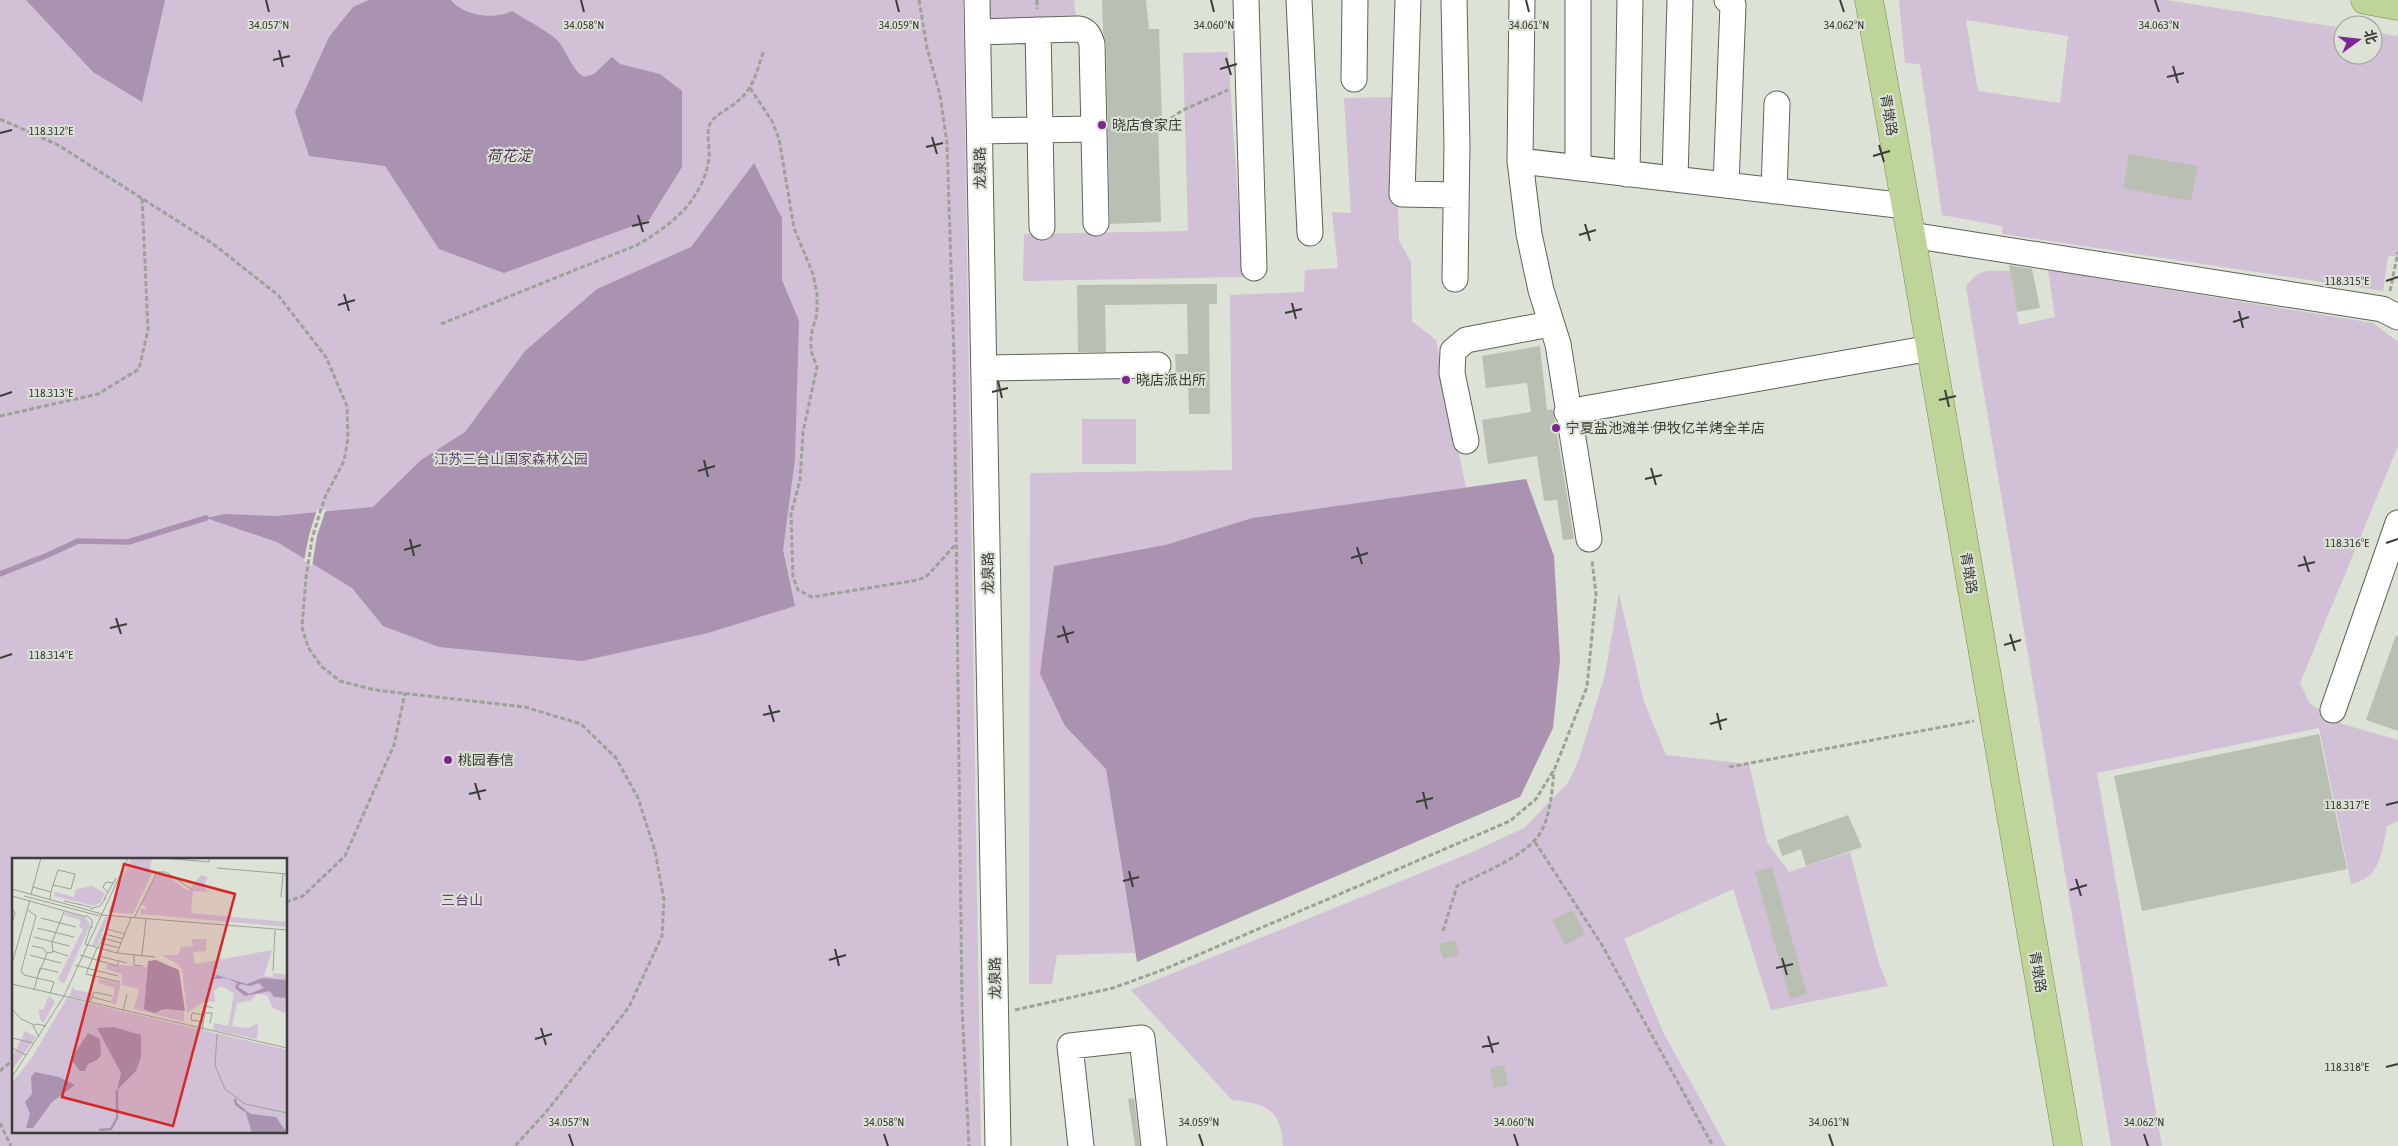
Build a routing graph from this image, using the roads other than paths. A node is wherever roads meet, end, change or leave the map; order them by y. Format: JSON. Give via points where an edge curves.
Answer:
{"nodes":[{"id":1,"x":977,"y":0,"type":"edge"},
{"id":2,"x":1246,"y":0,"type":"edge"},
{"id":3,"x":1299,"y":0,"type":"edge"},
{"id":4,"x":1355,"y":0,"type":"edge"},
{"id":5,"x":1408,"y":0,"type":"edge"},
{"id":6,"x":1454,"y":0,"type":"edge"},
{"id":7,"x":1522,"y":0,"type":"edge"},
{"id":8,"x":1578,"y":0,"type":"edge"},
{"id":9,"x":1630,"y":0,"type":"edge"},
{"id":10,"x":1680,"y":0,"type":"edge"},
{"id":11,"x":1727,"y":0,"type":"edge"},
{"id":12,"x":1868,"y":0,"type":"edge"},
{"id":13,"x":2365,"y":0,"type":"edge"},
{"id":14,"x":2398,"y":6,"type":"edge"},
{"id":15,"x":1038,"y":30,"type":"junction"},
{"id":16,"x":978,"y":32,"type":"junction"},
{"id":17,"x":1354,"y":79,"type":"dead end"},
{"id":18,"x":1777,"y":104,"type":"dead end"},
{"id":19,"x":1094,"y":128,"type":"junction"},
{"id":20,"x":1040,"y":130,"type":"junction"},
{"id":21,"x":980,"y":131,"type":"junction"},
{"id":22,"x":1520,"y":161,"type":"junction"},
{"id":23,"x":1578,"y":168,"type":"junction"},
{"id":24,"x":1626,"y":174,"type":"junction"},
{"id":25,"x":1675,"y":179,"type":"junction"},
{"id":26,"x":1726,"y":185,"type":"junction"},
{"id":27,"x":1774,"y":191,"type":"junction"},
{"id":28,"x":1456,"y":195,"type":"junction"},
{"id":29,"x":1906,"y":206,"type":"junction"},
{"id":30,"x":1096,"y":223,"type":"dead end"},
{"id":31,"x":1042,"y":227,"type":"dead end"},
{"id":32,"x":1310,"y":233,"type":"dead end"},
{"id":33,"x":1912,"y":236,"type":"junction"},
{"id":34,"x":1254,"y":268,"type":"dead end"},
{"id":35,"x":1455,"y":279,"type":"dead end"},
{"id":36,"x":2392,"y":314,"type":"edge"},
{"id":37,"x":1550,"y":324,"type":"junction"},
{"id":38,"x":1931,"y":348,"type":"junction"},
{"id":39,"x":1158,"y":365,"type":"dead end"},
{"id":40,"x":984,"y":368,"type":"junction"},
{"id":41,"x":1568,"y":412,"type":"junction"},
{"id":42,"x":1466,"y":441,"type":"dead end"},
{"id":43,"x":2398,"y":523,"type":"edge"},
{"id":44,"x":1589,"y":539,"type":"road end"},
{"id":45,"x":2333,"y":710,"type":"dead end"},
{"id":46,"x":998,"y":1146,"type":"edge"},
{"id":47,"x":1082,"y":1146,"type":"edge"},
{"id":48,"x":1154,"y":1146,"type":"edge"},
{"id":49,"x":2068,"y":1146,"type":"edge"}],
"edges":[{"from":1,"to":16,"type":"street","name":"龙泉路"},
{"from":2,"to":34,"type":"street"},
{"from":3,"to":32,"type":"street"},
{"from":4,"to":17,"type":"street"},
{"from":5,"to":28,"type":"street","via":[[1402,194]]},
{"from":6,"to":28,"type":"street"},
{"from":7,"to":22,"type":"street"},
{"from":8,"to":23,"type":"street"},
{"from":9,"to":24,"type":"street"},
{"from":10,"to":25,"type":"street"},
{"from":11,"to":26,"type":"street","via":[[1734,5]]},
{"from":12,"to":29,"type":"main road","name":"青墩路"},
{"from":13,"to":14,"type":"main road"},
{"from":15,"to":16,"type":"street"},
{"from":15,"to":19,"type":"street","via":[[1078,29],[1085,30],[1090,36]]},
{"from":15,"to":20,"type":"street"},
{"from":16,"to":21,"type":"street","name":"龙泉路"},
{"from":18,"to":27,"type":"street"},
{"from":19,"to":20,"type":"street"},
{"from":19,"to":30,"type":"street"},
{"from":20,"to":21,"type":"street"},
{"from":20,"to":31,"type":"street"},
{"from":21,"to":40,"type":"street","name":"龙泉路"},
{"from":22,"to":23,"type":"street"},
{"from":22,"to":37,"type":"street","via":[[1529,234]]},
{"from":23,"to":24,"type":"street"},
{"from":24,"to":25,"type":"street"},
{"from":25,"to":26,"type":"street"},
{"from":26,"to":27,"type":"street"},
{"from":27,"to":29,"type":"street"},
{"from":28,"to":35,"type":"street"},
{"from":29,"to":33,"type":"main road","name":"青墩路"},
{"from":33,"to":36,"type":"street"},
{"from":33,"to":38,"type":"main road","name":"青墩路"},
{"from":37,"to":41,"type":"street","via":[[1558,344]]},
{"from":37,"to":42,"type":"street","via":[[1466,340],[1453,351],[1452,373]]},
{"from":38,"to":41,"type":"street"},
{"from":38,"to":49,"type":"main road","name":"青墩路"},
{"from":39,"to":40,"type":"street"},
{"from":40,"to":46,"type":"street","name":"龙泉路"},
{"from":41,"to":44,"type":"street"},
{"from":43,"to":45,"type":"street"},
{"from":47,"to":48,"type":"street","via":[[1070,1046],[1142,1038]]}]}
